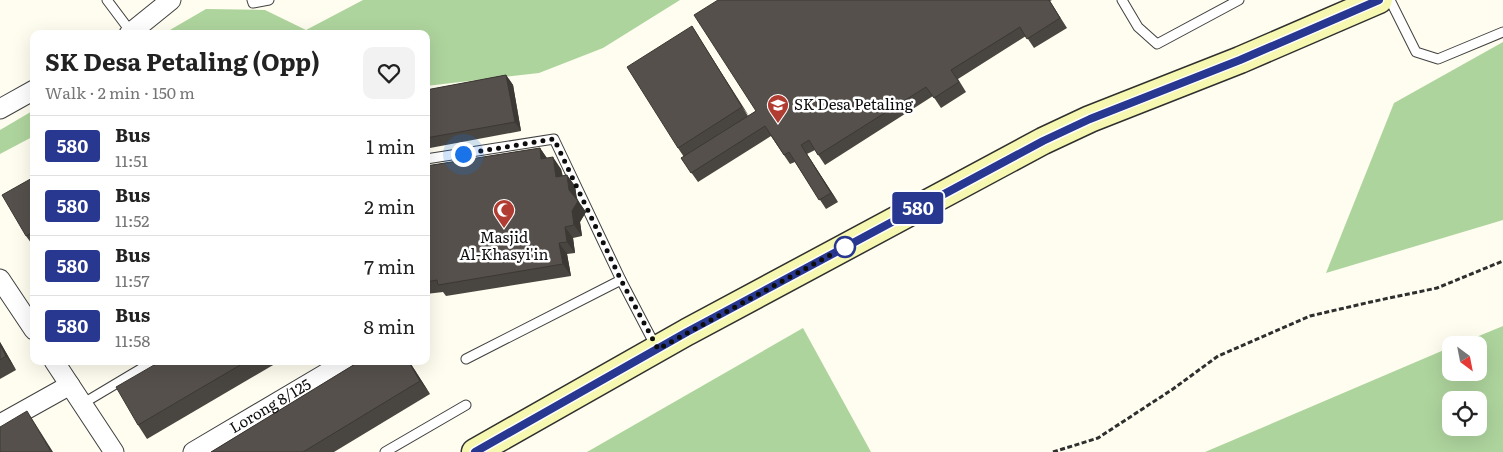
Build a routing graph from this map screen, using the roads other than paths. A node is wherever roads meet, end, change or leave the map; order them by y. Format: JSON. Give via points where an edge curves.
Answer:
{"nodes":[{"id":1,"x":107,"y":0,"type":"edge"},
{"id":2,"x":172,"y":0,"type":"edge"},
{"id":3,"x":252,"y":0,"type":"edge"},
{"id":4,"x":269,"y":0,"type":"edge"},
{"id":5,"x":1122,"y":0,"type":"edge"},
{"id":6,"x":1239,"y":0,"type":"edge"},
{"id":7,"x":1380,"y":0,"type":"edge"},
{"id":8,"x":128,"y":30,"type":"edge"},
{"id":9,"x":134,"y":30,"type":"edge"},
{"id":10,"x":1503,"y":32,"type":"edge"},
{"id":11,"x":30,"y":92,"type":"edge"},
{"id":12,"x":0,"y":109,"type":"edge"},
{"id":13,"x":430,"y":158,"type":"edge"},
{"id":14,"x":0,"y":278,"type":"edge"},
{"id":15,"x":621,"y":280,"type":"junction"},
{"id":16,"x":30,"y":321,"type":"edge"},
{"id":17,"x":658,"y":349,"type":"junction"},
{"id":18,"x":466,"y":359,"type":"dead end"},
{"id":19,"x":57,"y":365,"type":"edge"},
{"id":20,"x":147,"y":365,"type":"edge"},
{"id":21,"x":340,"y":365,"type":"edge"},
{"id":22,"x":70,"y":385,"type":"junction"},
{"id":23,"x":82,"y":404,"type":"junction"},
{"id":24,"x":466,"y":405,"type":"dead end"},
{"id":25,"x":0,"y":424,"type":"edge"},
{"id":26,"x":114,"y":452,"type":"edge"},
{"id":27,"x":193,"y":452,"type":"edge"},
{"id":28,"x":385,"y":452,"type":"edge"},
{"id":29,"x":475,"y":452,"type":"edge"}],
"edges":[{"from":1,"to":8,"type":"lane"},
{"from":2,"to":9,"type":"street"},
{"from":3,"to":4,"type":"lane","via":[[253,3]]},
{"from":5,"to":6,"type":"lane","via":[[1138,27],[1157,44]]},
{"from":7,"to":10,"type":"lane","via":[[1416,52],[1438,59]]},
{"from":7,"to":17,"type":"street","via":[[1043,141]]},
{"from":11,"to":12,"type":"street"},
{"from":13,"to":15,"type":"lane","via":[[554,139]]},
{"from":14,"to":16,"type":"street"},
{"from":15,"to":17,"type":"lane"},
{"from":15,"to":18,"type":"lane"},
{"from":17,"to":29,"type":"street"},
{"from":19,"to":22,"type":"street"},
{"from":20,"to":23,"type":"lane"},
{"from":21,"to":27,"type":"street","name":"Lorong 8/125"},
{"from":22,"to":23,"type":"street"},
{"from":22,"to":25,"type":"street"},
{"from":23,"to":26,"type":"street"},
{"from":24,"to":28,"type":"lane"}]}
